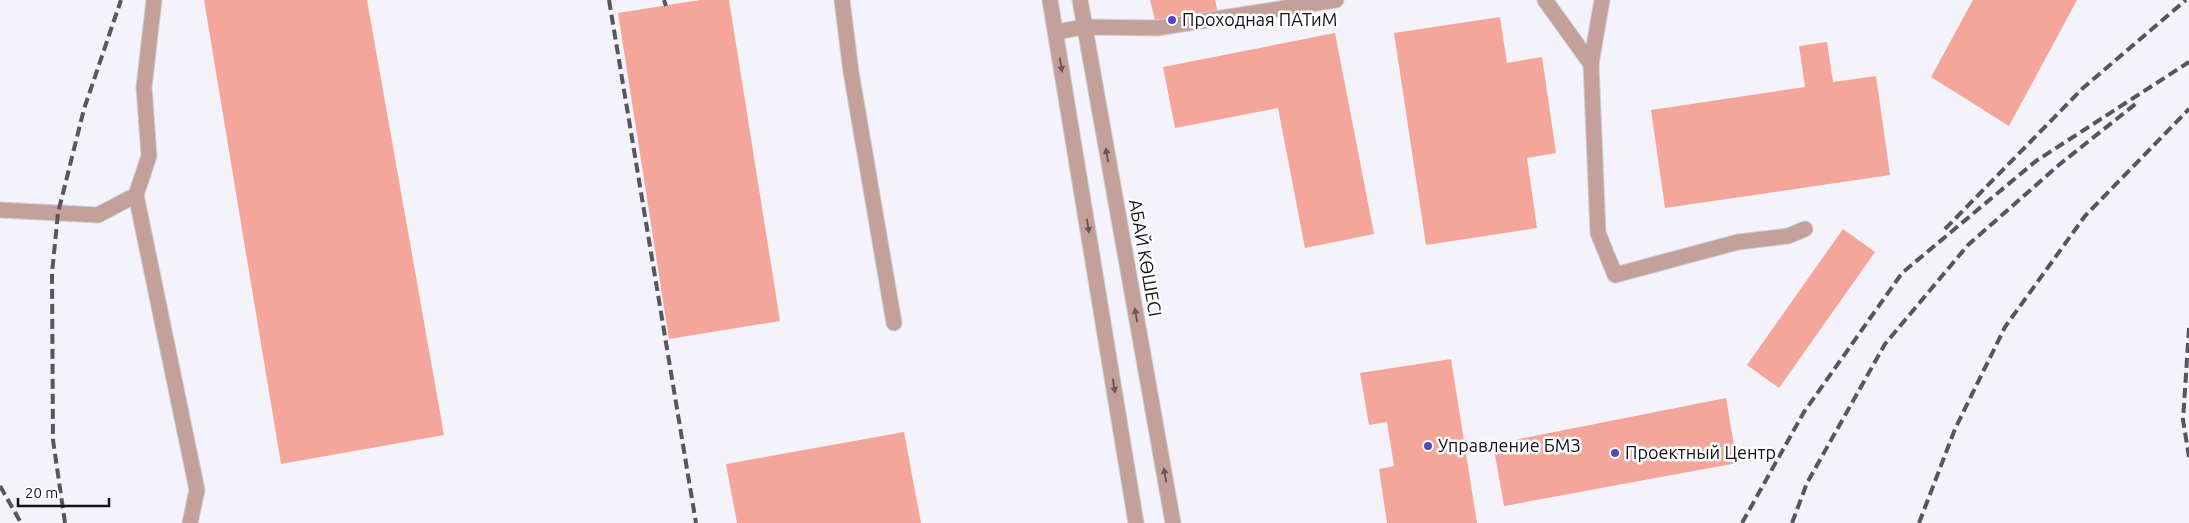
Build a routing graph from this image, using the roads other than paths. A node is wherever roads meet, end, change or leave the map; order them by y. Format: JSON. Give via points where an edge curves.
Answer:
{"nodes":[{"id":1,"x":154,"y":0,"type":"edge"},
{"id":2,"x":842,"y":0,"type":"edge"},
{"id":3,"x":1050,"y":0,"type":"edge"},
{"id":4,"x":1080,"y":0,"type":"edge"},
{"id":5,"x":1336,"y":0,"type":"edge"},
{"id":6,"x":1545,"y":0,"type":"edge"},
{"id":7,"x":1602,"y":0,"type":"edge"},
{"id":8,"x":1084,"y":27,"type":"junction"},
{"id":9,"x":1056,"y":32,"type":"junction"},
{"id":10,"x":1591,"y":64,"type":"junction"},
{"id":11,"x":136,"y":195,"type":"junction"},
{"id":12,"x":0,"y":210,"type":"edge"},
{"id":13,"x":1804,"y":229,"type":"dead end"},
{"id":14,"x":894,"y":323,"type":"dead end"},
{"id":15,"x":190,"y":523,"type":"edge"},
{"id":16,"x":1136,"y":523,"type":"edge"},
{"id":17,"x":1173,"y":523,"type":"edge"}],
"edges":[{"from":1,"to":11,"type":"street","via":[[144,87],[149,156]]},
{"from":2,"to":14,"type":"street","via":[[851,72]]},
{"from":3,"to":9,"type":"street"},
{"from":4,"to":8,"type":"street","name":"АБАЙ КӨШЕСІ"},
{"from":5,"to":8,"type":"street","via":[[1157,28]]},
{"from":6,"to":10,"type":"street"},
{"from":7,"to":10,"type":"street"},
{"from":8,"to":9,"type":"street"},
{"from":17,"to":8,"type":"street","name":"АБАЙ КӨШЕСІ","one_way":true},
{"from":9,"to":16,"type":"street","one_way":true},
{"from":10,"to":13,"type":"street","via":[[1598,233],[1615,275],[1738,242],[1788,236]]},
{"from":11,"to":12,"type":"street","via":[[98,215]]},
{"from":11,"to":15,"type":"street","via":[[197,490]]}]}
